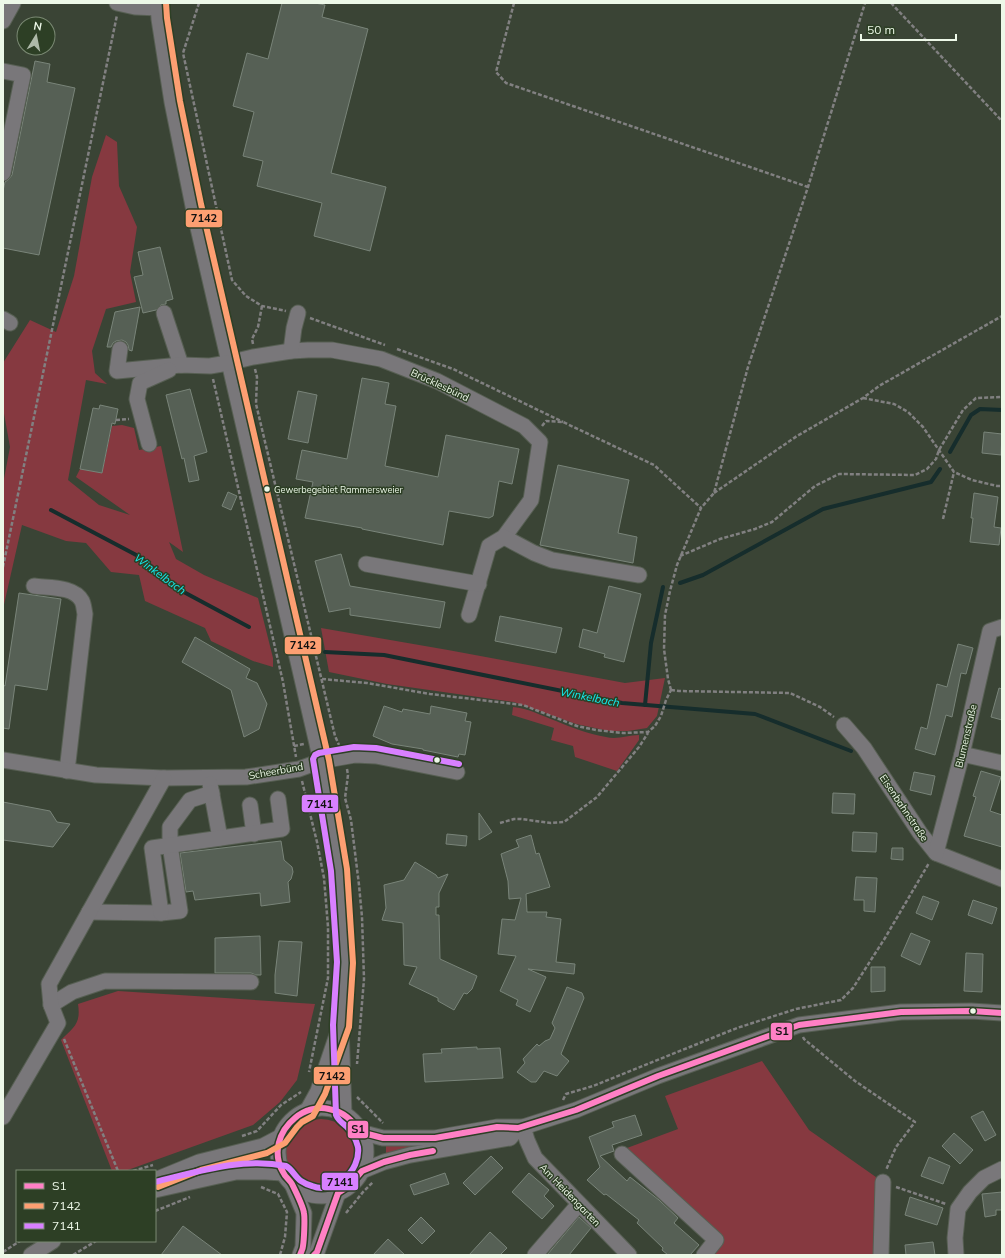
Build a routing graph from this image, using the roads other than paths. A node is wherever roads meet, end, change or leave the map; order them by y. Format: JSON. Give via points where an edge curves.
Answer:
{"nodes":[{"id":1,"x":13,"y":3,"type":"edge"},
{"id":2,"x":118,"y":3,"type":"edge"},
{"id":3,"x":158,"y":6,"type":"edge"},
{"id":4,"x":3,"y":20,"type":"edge"},
{"id":5,"x":3,"y":71,"type":"edge"},
{"id":6,"x":3,"y":173,"type":"edge"},
{"id":7,"x":164,"y":313,"type":"dead end"},
{"id":8,"x":298,"y":313,"type":"road end"},
{"id":9,"x":120,"y":349,"type":"dead end"},
{"id":10,"x":291,"y":351,"type":"junction"},
{"id":11,"x":228,"y":363,"type":"junction"},
{"id":12,"x":181,"y":365,"type":"junction"},
{"id":13,"x":148,"y":444,"type":"dead end"},
{"id":14,"x":504,"y":537,"type":"junction"},
{"id":15,"x":366,"y":564,"type":"dead end"},
{"id":16,"x":639,"y":575,"type":"dead end"},
{"id":17,"x":479,"y":584,"type":"junction"},
{"id":18,"x":34,"y":586,"type":"dead end"},
{"id":19,"x":470,"y":615,"type":"dead end"},
{"id":20,"x":1002,"y":627,"type":"edge"},
{"id":21,"x":844,"y":725,"type":"road end"},
{"id":22,"x":962,"y":754,"type":"junction"},
{"id":23,"x":3,"y":760,"type":"edge"},
{"id":24,"x":321,"y":761,"type":"junction"},
{"id":25,"x":1002,"y":763,"type":"edge"},
{"id":26,"x":67,"y":771,"type":"junction"},
{"id":27,"x":457,"y":772,"type":"dead end"},
{"id":28,"x":209,"y":777,"type":"junction"},
{"id":29,"x":164,"y":778,"type":"junction"},
{"id":30,"x":212,"y":793,"type":"junction"},
{"id":31,"x":278,"y":798,"type":"dead end"},
{"id":32,"x":250,"y":805,"type":"dead end"},
{"id":33,"x":254,"y":834,"type":"junction"},
{"id":34,"x":220,"y":838,"type":"junction"},
{"id":35,"x":170,"y":845,"type":"junction"},
{"id":36,"x":936,"y":853,"type":"junction"},
{"id":37,"x":1002,"y":879,"type":"edge"},
{"id":38,"x":90,"y":912,"type":"junction"},
{"id":39,"x":251,"y":982,"type":"dead end"},
{"id":40,"x":51,"y":1006,"type":"junction"},
{"id":41,"x":1002,"y":1013,"type":"edge"},
{"id":42,"x":341,"y":1025,"type":"junction"},
{"id":43,"x":307,"y":1110,"type":"junction"},
{"id":44,"x":344,"y":1114,"type":"junction"},
{"id":45,"x":3,"y":1117,"type":"edge"},
{"id":46,"x":521,"y":1127,"type":"junction"},
{"id":47,"x":360,"y":1132,"type":"junction"},
{"id":48,"x":280,"y":1137,"type":"junction"},
{"id":49,"x":622,"y":1154,"type":"dead end"},
{"id":50,"x":1002,"y":1168,"type":"edge"},
{"id":51,"x":362,"y":1171,"type":"junction"},
{"id":52,"x":287,"y":1179,"type":"junction"},
{"id":53,"x":156,"y":1180,"type":"edge"},
{"id":54,"x":883,"y":1182,"type":"road end"},
{"id":55,"x":156,"y":1190,"type":"edge"},
{"id":56,"x":338,"y":1193,"type":"junction"},
{"id":57,"x":579,"y":1204,"type":"junction"},
{"id":58,"x":52,"y":1242,"type":"edge"},
{"id":59,"x":31,"y":1255,"type":"edge"},
{"id":60,"x":300,"y":1255,"type":"edge"},
{"id":61,"x":314,"y":1255,"type":"edge"},
{"id":62,"x":535,"y":1255,"type":"edge"},
{"id":63,"x":629,"y":1255,"type":"edge"},
{"id":64,"x":704,"y":1255,"type":"edge"},
{"id":65,"x":881,"y":1255,"type":"edge"},
{"id":66,"x":956,"y":1255,"type":"edge"}],
"edges":[{"from":1,"to":4,"type":"street"},
{"from":2,"to":3,"type":"street","via":[[136,7]]},
{"from":3,"to":11,"type":"street","via":[[172,102]]},
{"from":5,"to":6,"type":"street","via":[[23,75]]},
{"from":7,"to":12,"type":"street"},
{"from":8,"to":10,"type":"street"},
{"from":9,"to":12,"type":"street","name":"Brücklesbünd","via":[[116,371]]},
{"from":10,"to":11,"type":"street","name":"Brücklesbünd"},
{"from":10,"to":14,"type":"street","name":"Brücklesbünd","via":[[332,350],[381,359],[436,381],[524,426],[540,442],[531,500]]},
{"from":11,"to":12,"type":"street","name":"Brücklesbünd","via":[[210,366]]},
{"from":11,"to":24,"type":"street"},
{"from":12,"to":13,"type":"street","via":[[140,383],[137,399]]},
{"from":14,"to":16,"type":"street","via":[[552,560]]},
{"from":14,"to":17,"type":"street","via":[[489,546]]},
{"from":15,"to":17,"type":"street"},
{"from":17,"to":19,"type":"street"},
{"from":18,"to":26,"type":"street","via":[[69,591],[78,595],[83,602],[85,614]]},
{"from":20,"to":22,"type":"street","name":"Blumenstraße","via":[[990,631]]},
{"from":21,"to":36,"type":"street","name":"Eisenbahnstraße","via":[[864,748]]},
{"from":22,"to":25,"type":"street"},
{"from":22,"to":36,"type":"street","name":"Blumenstraße"},
{"from":23,"to":26,"type":"street","name":"Scheerbünd"},
{"from":24,"to":27,"type":"street","name":"Scheerbünd","via":[[355,755],[376,756]]},
{"from":24,"to":28,"type":"street","name":"Scheerbünd","via":[[299,769],[246,777]]},
{"from":24,"to":42,"type":"street","via":[[339,870],[345,962]]},
{"from":26,"to":29,"type":"street","name":"Scheerbünd","via":[[96,776]]},
{"from":28,"to":29,"type":"street","name":"Scheerbünd"},
{"from":28,"to":30,"type":"street"},
{"from":29,"to":38,"type":"street"},
{"from":30,"to":34,"type":"street"},
{"from":30,"to":35,"type":"street","via":[[190,800],[170,827]]},
{"from":31,"to":33,"type":"street","via":[[282,830]]},
{"from":32,"to":33,"type":"street"},
{"from":33,"to":34,"type":"street"},
{"from":34,"to":35,"type":"street"},
{"from":35,"to":38,"type":"street","via":[[180,911]]},
{"from":36,"to":37,"type":"street","name":"Eisenbahnstraße"},
{"from":38,"to":40,"type":"street","via":[[49,984]]},
{"from":39,"to":40,"type":"street","via":[[105,981],[72,992]]},
{"from":40,"to":45,"type":"street","via":[[58,1023]]},
{"from":41,"to":46,"type":"street","via":[[901,1012],[799,1025],[658,1076],[576,1110]]},
{"from":42,"to":43,"type":"street","via":[[318,1091]]},
{"from":42,"to":44,"type":"street"},
{"from":43,"to":44,"type":"street","via":[[326,1108]]},
{"from":43,"to":48,"type":"street","via":[[291,1121]]},
{"from":44,"to":47,"type":"street"},
{"from":46,"to":47,"type":"street","via":[[497,1127],[435,1138],[383,1138]]},
{"from":46,"to":51,"type":"street","via":[[510,1138],[410,1155]]},
{"from":46,"to":57,"type":"street","name":"Am Heidengarten","via":[[535,1158]]},
{"from":47,"to":51,"type":"street","via":[[366,1156]]},
{"from":48,"to":52,"type":"street","via":[[279,1164]]},
{"from":48,"to":53,"type":"street","via":[[263,1146],[199,1162]]},
{"from":49,"to":64,"type":"street","via":[[716,1240]]},
{"from":50,"to":66,"type":"street","via":[[984,1178],[958,1209]]},
{"from":51,"to":56,"type":"street","via":[[349,1186]]},
{"from":52,"to":55,"type":"street","via":[[266,1172],[236,1172]]},
{"from":52,"to":56,"type":"street","via":[[302,1191],[313,1195],[326,1196]]},
{"from":52,"to":60,"type":"street","via":[[304,1213],[303,1247]]},
{"from":54,"to":65,"type":"street"},
{"from":56,"to":61,"type":"street"},
{"from":57,"to":62,"type":"street"},
{"from":57,"to":63,"type":"street","name":"Am Heidengarten"},
{"from":58,"to":59,"type":"street"}]}
